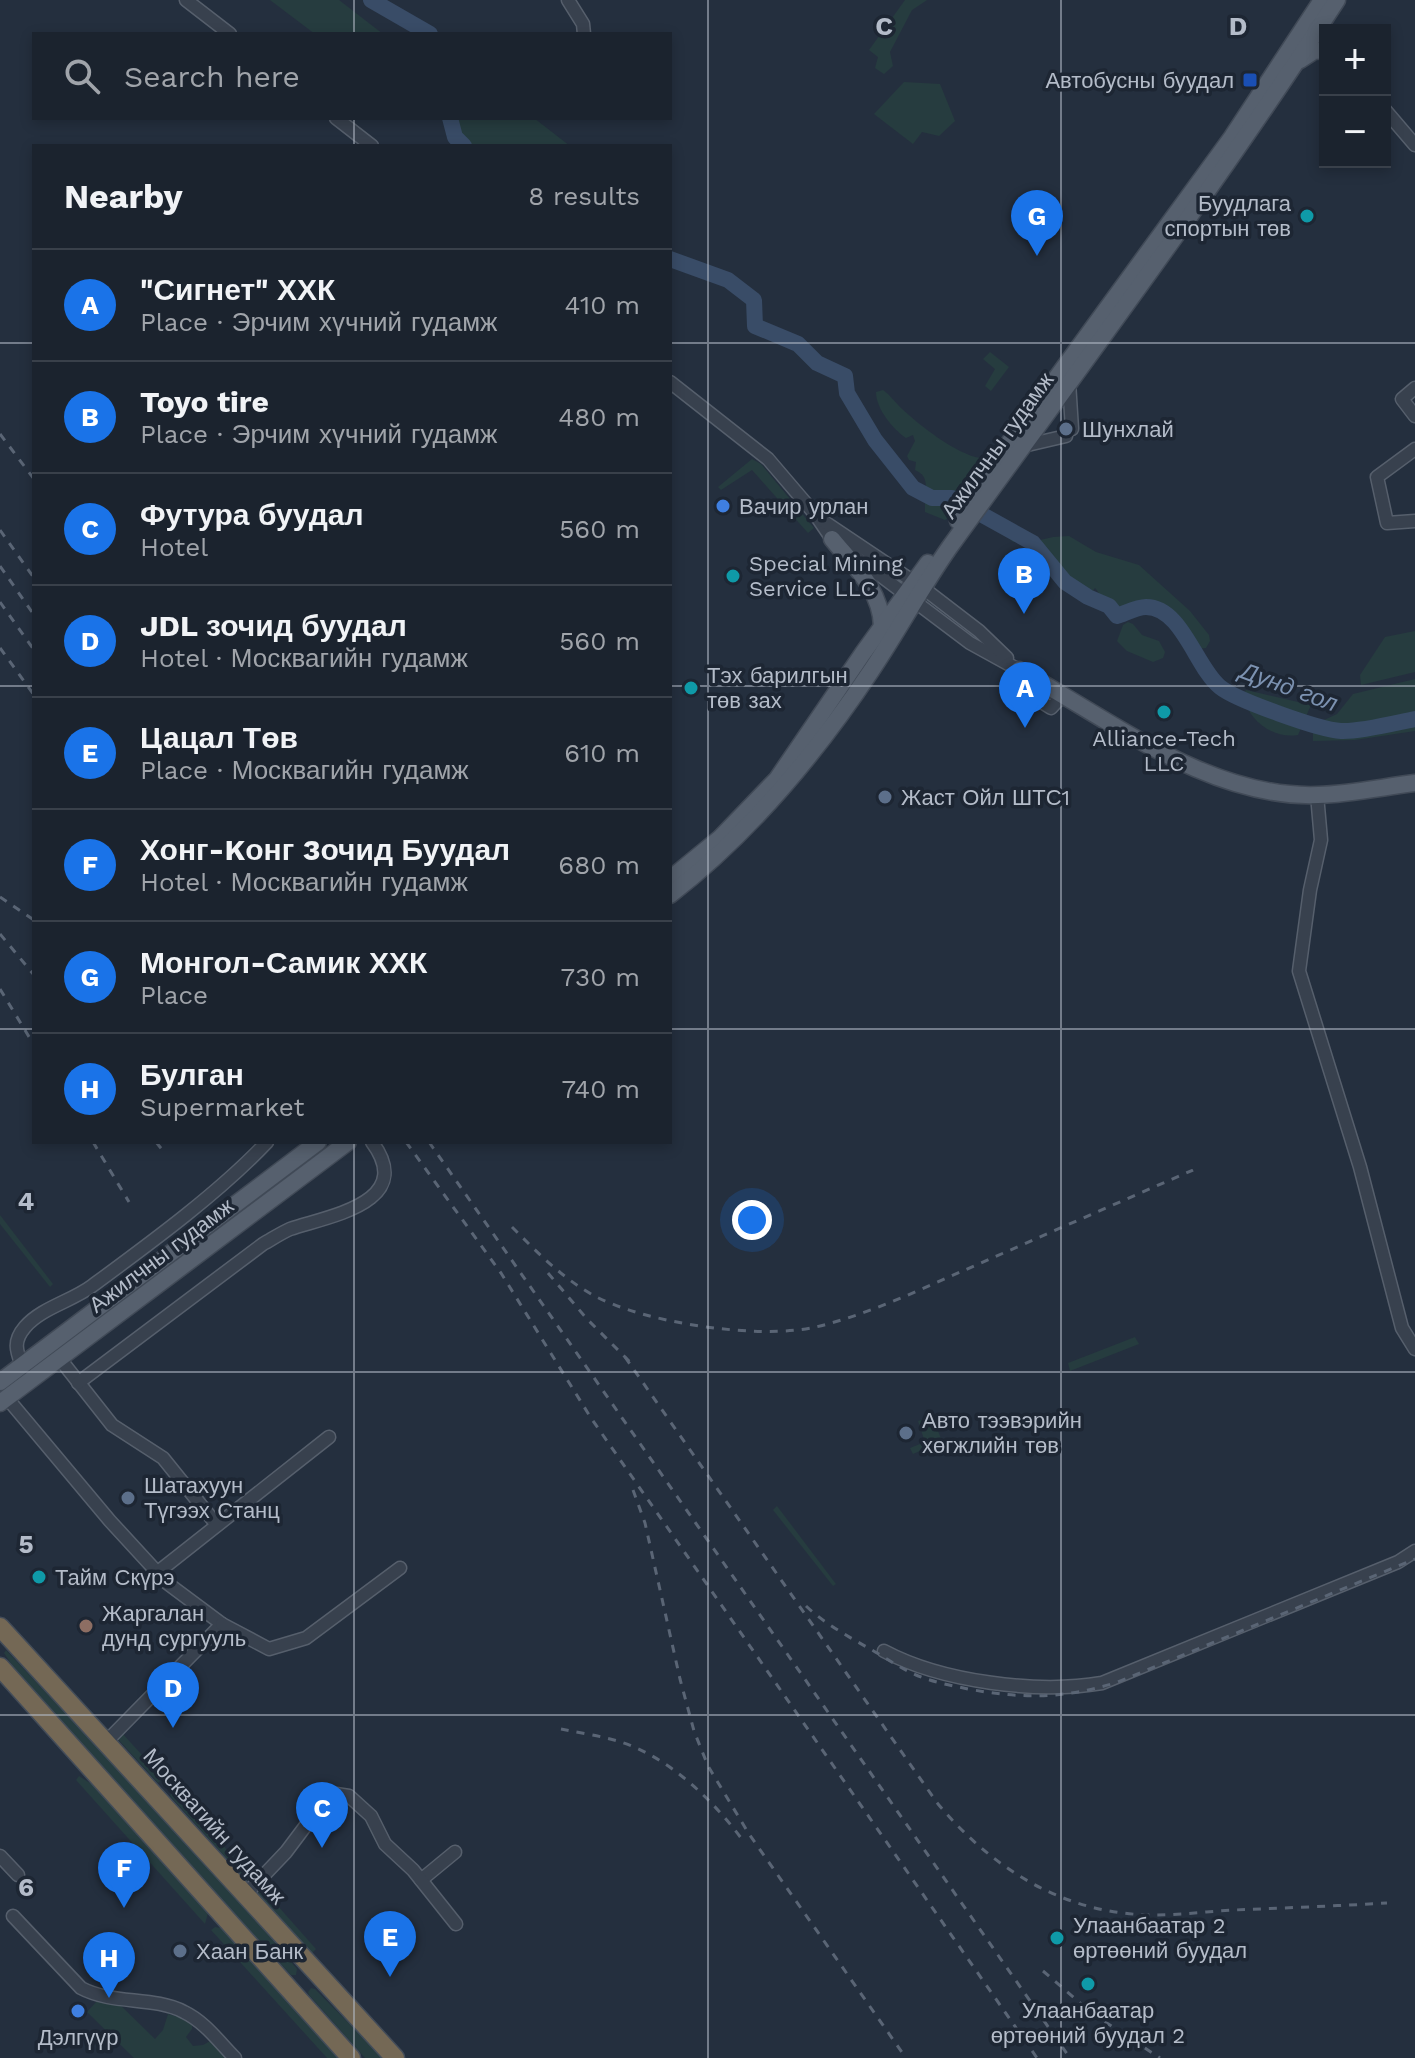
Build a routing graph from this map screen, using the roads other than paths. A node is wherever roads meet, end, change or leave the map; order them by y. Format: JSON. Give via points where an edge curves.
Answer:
{"nodes":[{"id":1,"x":186,"y":0,"type":"edge"},
{"id":2,"x":568,"y":0,"type":"edge"},
{"id":3,"x":1322,"y":0,"type":"edge"},
{"id":4,"x":1337,"y":0,"type":"edge"},
{"id":5,"x":1326,"y":24,"type":"edge"},
{"id":6,"x":227,"y":32,"type":"edge"},
{"id":7,"x":584,"y":32,"type":"edge"},
{"id":8,"x":1319,"y":38,"type":"edge"},
{"id":9,"x":1319,"y":51,"type":"edge"},
{"id":10,"x":1293,"y":67,"type":"junction"},
{"id":11,"x":1391,"y":117,"type":"edge"},
{"id":12,"x":339,"y":120,"type":"edge"},
{"id":13,"x":369,"y":144,"type":"edge"},
{"id":14,"x":1415,"y":145,"type":"edge"},
{"id":15,"x":1069,"y":382,"type":"junction"},
{"id":16,"x":672,"y":384,"type":"edge"},
{"id":17,"x":1415,"y":388,"type":"edge"},
{"id":18,"x":1415,"y":416,"type":"edge"},
{"id":19,"x":1023,"y":446,"type":"junction"},
{"id":20,"x":1415,"y":449,"type":"edge"},
{"id":21,"x":1005,"y":462,"type":"junction"},
{"id":22,"x":815,"y":514,"type":"junction"},
{"id":23,"x":1415,"y":521,"type":"edge"},
{"id":24,"x":832,"y":539,"type":"junction"},
{"id":25,"x":914,"y":591,"type":"junction"},
{"id":26,"x":882,"y":626,"type":"junction"},
{"id":27,"x":1019,"y":670,"type":"joint"},
{"id":28,"x":1415,"y":783,"type":"edge"},
{"id":29,"x":1317,"y":795,"type":"junction"},
{"id":30,"x":724,"y":842,"type":"junction"},
{"id":31,"x":672,"y":878,"type":"edge"},
{"id":32,"x":672,"y":893,"type":"edge"},
{"id":33,"x":265,"y":1144,"type":"edge"},
{"id":34,"x":315,"y":1144,"type":"edge"},
{"id":35,"x":345,"y":1144,"type":"edge"},
{"id":36,"x":373,"y":1144,"type":"edge"},
{"id":37,"x":1415,"y":1349,"type":"edge"},
{"id":38,"x":60,"y":1359,"type":"junction"},
{"id":39,"x":22,"y":1366,"type":"junction"},
{"id":40,"x":78,"y":1383,"type":"junction"},
{"id":41,"x":2,"y":1395,"type":"edge"},
{"id":42,"x":329,"y":1437,"type":"dead end"},
{"id":43,"x":217,"y":1525,"type":"junction"},
{"id":44,"x":1415,"y":1551,"type":"edge"},
{"id":45,"x":400,"y":1568,"type":"dead end"},
{"id":46,"x":158,"y":1572,"type":"junction"},
{"id":47,"x":222,"y":1624,"type":"junction"},
{"id":48,"x":0,"y":1627,"type":"edge"},
{"id":49,"x":7,"y":1645,"type":"edge"},
{"id":50,"x":884,"y":1651,"type":"dead end"},
{"id":51,"x":0,"y":1666,"type":"edge"},
{"id":52,"x":107,"y":1741,"type":"junction"},
{"id":53,"x":455,"y":1852,"type":"dead end"},
{"id":54,"x":0,"y":1856,"type":"edge"},
{"id":55,"x":18,"y":1875,"type":"dead end"},
{"id":56,"x":421,"y":1880,"type":"junction"},
{"id":57,"x":245,"y":1895,"type":"junction"},
{"id":58,"x":13,"y":1916,"type":"dead end"},
{"id":59,"x":456,"y":1924,"type":"dead end"},
{"id":60,"x":314,"y":1971,"type":"junction"},
{"id":61,"x":292,"y":1993,"type":"junction"},
{"id":62,"x":235,"y":2058,"type":"edge"},
{"id":63,"x":351,"y":2058,"type":"edge"},
{"id":64,"x":395,"y":2058,"type":"edge"}],
"edges":[{"from":1,"to":6,"type":"street"},
{"from":2,"to":7,"type":"street"},
{"from":3,"to":21,"type":"main road","name":"Ажилчны гудамж"},
{"from":4,"to":5,"type":"main road","name":"Ажилчны гудамж"},
{"from":8,"to":10,"type":"main road","name":"Ажилчны гудамж"},
{"from":9,"to":10,"type":"main road"},
{"from":10,"to":15,"type":"main road","name":"Ажилчны гудамж"},
{"from":11,"to":14,"type":"street"},
{"from":12,"to":13,"type":"street"},
{"from":15,"to":19,"type":"main road","name":"Ажилчны гудамж"},
{"from":15,"to":19,"type":"street","via":[[1069,432]]},
{"from":16,"to":22,"type":"street","via":[[768,459]]},
{"from":17,"to":18,"type":"street","via":[[1402,399]]},
{"from":19,"to":21,"type":"main road","name":"Ажилчны гудамж"},
{"from":20,"to":23,"type":"street","via":[[1377,477],[1387,523]]},
{"from":21,"to":25,"type":"main road","name":"Ажилчны гудамж"},
{"from":22,"to":24,"type":"street"},
{"from":22,"to":25,"type":"street"},
{"from":24,"to":25,"type":"street"},
{"from":24,"to":26,"type":"main road","via":[[876,596]]},
{"from":25,"to":26,"type":"main road","name":"Ажилчны гудамж"},
{"from":25,"to":27,"type":"street","via":[[970,643]]},
{"from":25,"to":30,"type":"main road","name":"Ажилчны гудамж","via":[[870,673],[792,778]]},
{"from":26,"to":30,"type":"main road","name":"Ажилчны гудамж","via":[[777,779]]},
{"from":27,"to":29,"type":"main road","via":[[1219,779],[1260,790]]},
{"from":28,"to":29,"type":"main road"},
{"from":29,"to":37,"type":"street","via":[[1321,840],[1299,971],[1360,1167],[1402,1328]]},
{"from":30,"to":31,"type":"main road","name":"Ажилчны гудамж"},
{"from":30,"to":32,"type":"main road","name":"Ажилчны гудамж"},
{"from":33,"to":39,"type":"street","via":[[91,1287],[31,1321],[16,1339]]},
{"from":34,"to":39,"type":"main road","name":"Ажилчны гудамж"},
{"from":35,"to":38,"type":"main road","name":"Ажилчны гудамж"},
{"from":36,"to":40,"type":"street","via":[[384,1175],[366,1201],[263,1244]]},
{"from":38,"to":40,"type":"street"},
{"from":38,"to":41,"type":"main road","name":"Ажилчны гудамж"},
{"from":39,"to":41,"type":"main road","name":"Ажилчны гудамж"},
{"from":40,"to":43,"type":"street","via":[[112,1425],[163,1458]]},
{"from":41,"to":46,"type":"street"},
{"from":42,"to":43,"type":"street"},
{"from":43,"to":46,"type":"street"},
{"from":44,"to":50,"type":"street","via":[[1102,1683],[1056,1689],[998,1684],[909,1665]]},
{"from":45,"to":47,"type":"street","via":[[306,1638],[290,1644],[269,1649]]},
{"from":46,"to":47,"type":"street"},
{"from":47,"to":52,"type":"street"},
{"from":48,"to":49,"type":"highway","name":"Москвагийн гудамж"},
{"from":49,"to":52,"type":"highway","name":"Москвагийн гудамж"},
{"from":51,"to":61,"type":"highway"},
{"from":52,"to":57,"type":"highway","name":"Москвагийн гудамж"},
{"from":53,"to":56,"type":"street"},
{"from":54,"to":55,"type":"street"},
{"from":56,"to":57,"type":"street","via":[[385,1844],[359,1803],[336,1794]]},
{"from":56,"to":59,"type":"street"},
{"from":57,"to":60,"type":"highway","name":"Москвагийн гудамж"},
{"from":58,"to":62,"type":"street","via":[[81,1988],[94,1995],[181,2010],[199,2020]]},
{"from":60,"to":61,"type":"highway"},
{"from":60,"to":64,"type":"highway","name":"Москвагийн гудамж"},
{"from":61,"to":63,"type":"highway"}]}
